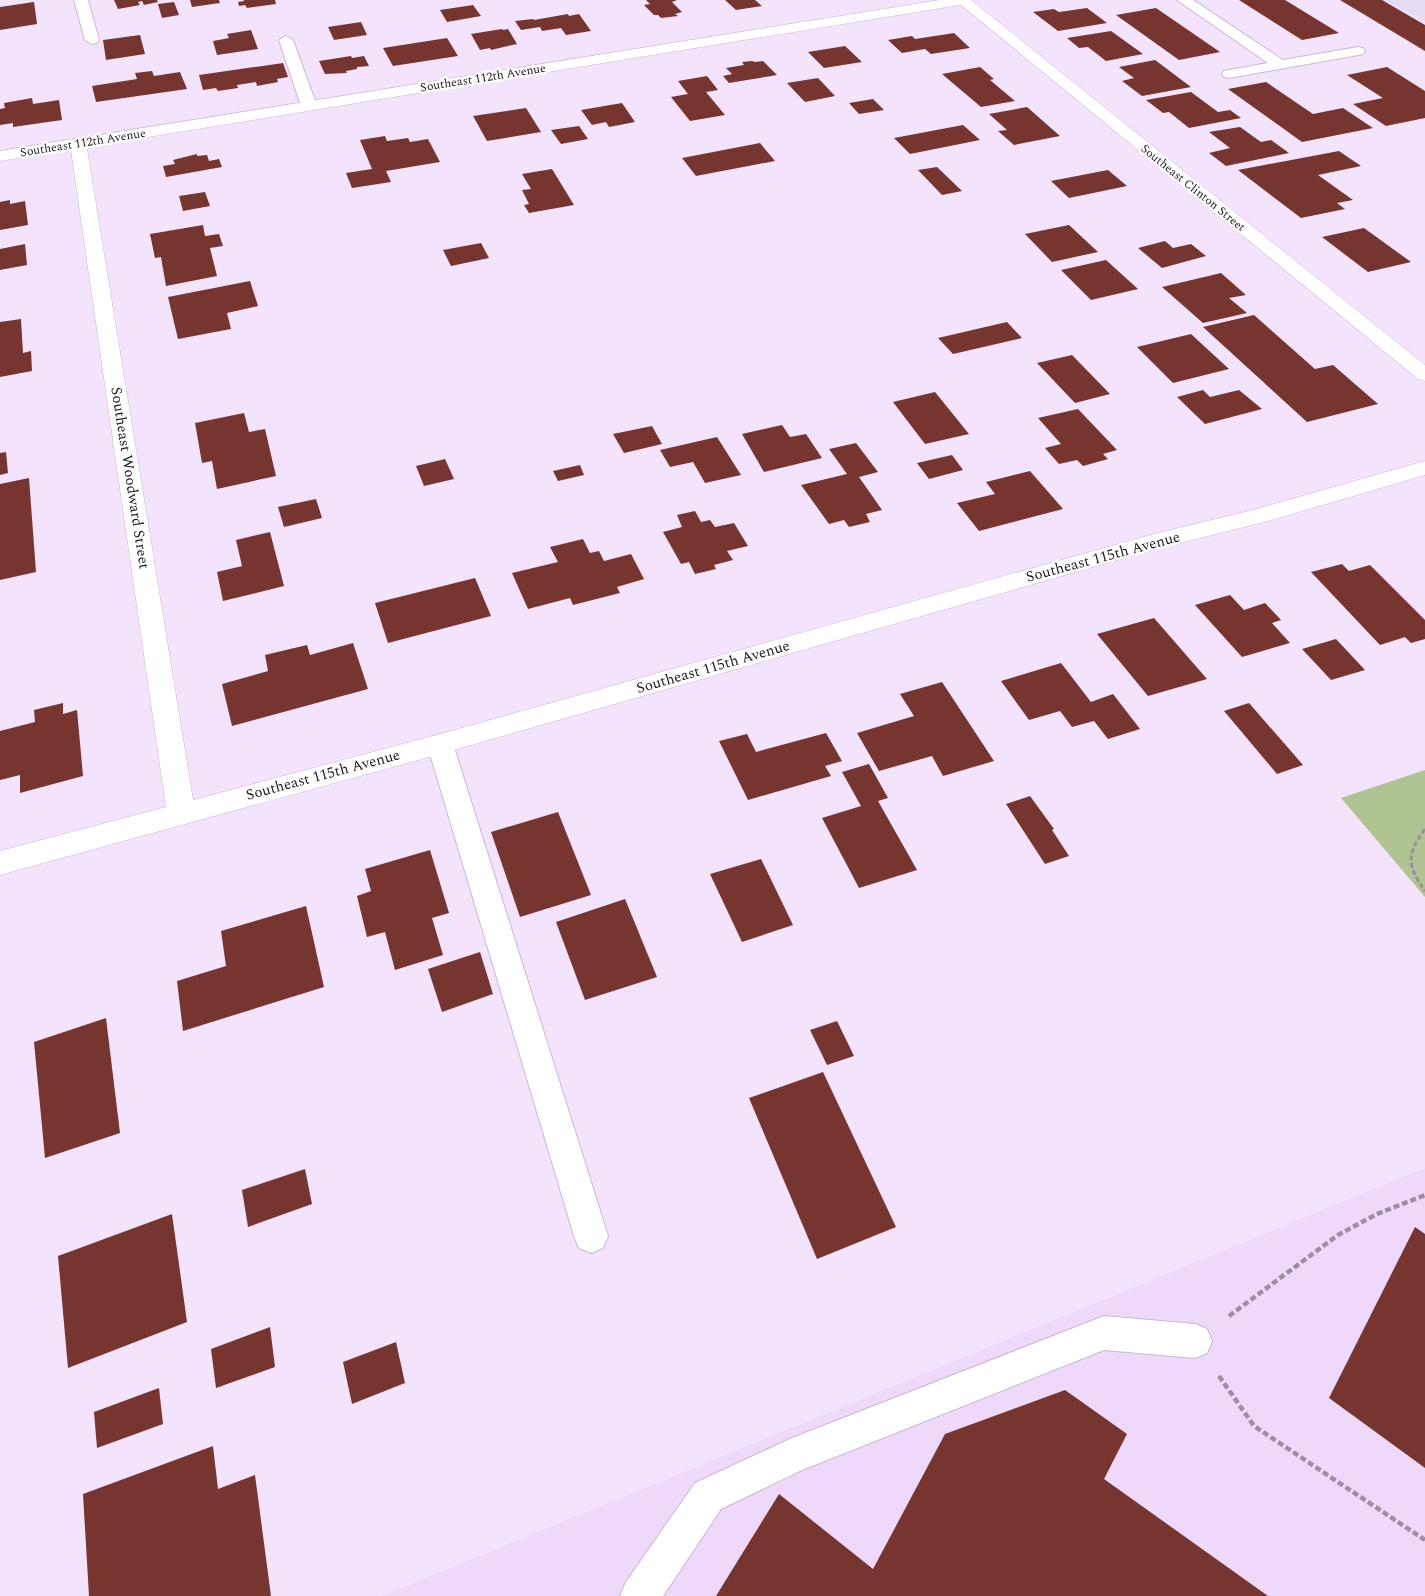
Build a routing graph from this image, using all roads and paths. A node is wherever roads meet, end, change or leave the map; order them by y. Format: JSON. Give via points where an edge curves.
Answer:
{"nodes":[{"id":1,"x":80,"y":0,"type":"edge"},
{"id":2,"x":964,"y":0,"type":"edge"},
{"id":3,"x":1184,"y":0,"type":"edge"},
{"id":4,"x":92,"y":40,"type":"dead end"},
{"id":5,"x":286,"y":40,"type":"dead end"},
{"id":6,"x":1358,"y":51,"type":"dead end"},
{"id":7,"x":1281,"y":65,"type":"junction"},
{"id":8,"x":1230,"y":74,"type":"dead end"},
{"id":9,"x":309,"y":106,"type":"junction"},
{"id":10,"x":78,"y":143,"type":"junction"},
{"id":11,"x":0,"y":156,"type":"edge"},
{"id":12,"x":1425,"y":375,"type":"edge"},
{"id":13,"x":1425,"y":468,"type":"edge"},
{"id":14,"x":440,"y":744,"type":"junction"},
{"id":15,"x":181,"y":813,"type":"junction"},
{"id":16,"x":1425,"y":829,"type":"edge"},
{"id":17,"x":0,"y":863,"type":"edge"},
{"id":18,"x":1425,"y":891,"type":"edge"},
{"id":19,"x":1425,"y":1195,"type":"edge"},
{"id":20,"x":590,"y":1236,"type":"dead end"},
{"id":21,"x":1195,"y":1341,"type":"junction"},
{"id":22,"x":1425,"y":1540,"type":"edge"},
{"id":23,"x":640,"y":1596,"type":"edge"}],
"edges":[{"from":1,"to":4,"type":"lane"},
{"from":2,"to":9,"type":"street","name":"Southeast 112th Avenue"},
{"from":2,"to":12,"type":"street","name":"Southeast Clinton Street"},
{"from":3,"to":7,"type":"lane"},
{"from":5,"to":9,"type":"lane"},
{"from":6,"to":7,"type":"lane"},
{"from":7,"to":8,"type":"lane"},
{"from":9,"to":10,"type":"street","name":"Southeast 112th Avenue"},
{"from":10,"to":11,"type":"street","name":"Southeast 112th Avenue"},
{"from":10,"to":15,"type":"street","name":"Southeast Woodward Street"},
{"from":13,"to":14,"type":"street","name":"Southeast 115th Avenue"},
{"from":14,"to":15,"type":"street","name":"Southeast 115th Avenue"},
{"from":14,"to":20,"type":"lane"},
{"from":15,"to":17,"type":"street","name":"Southeast 115th Avenue"},
{"from":16,"to":18,"type":"path","via":[[1414,842],[1409,857],[1417,880]]},
{"from":19,"to":21,"type":"path","via":[[1377,1214],[1338,1235]]},
{"from":21,"to":22,"type":"path","via":[[1254,1426]]},
{"from":21,"to":23,"type":"lane","via":[[1104,1333],[792,1456],[708,1496]]}]}
